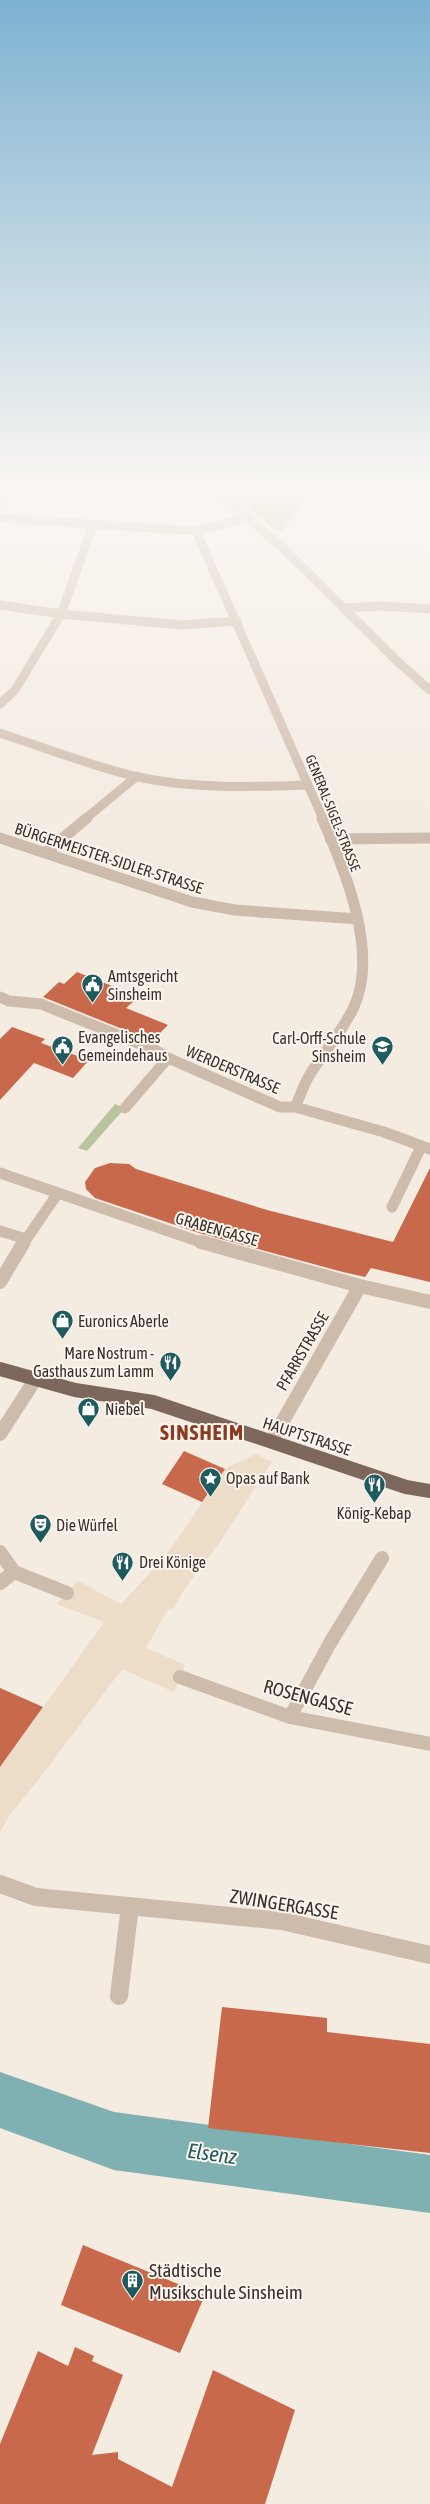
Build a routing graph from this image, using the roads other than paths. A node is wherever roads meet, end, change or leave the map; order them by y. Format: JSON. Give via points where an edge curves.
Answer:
{"nodes":[{"id":1,"x":14,"y":608,"type":"edge"},
{"id":2,"x":63,"y":608,"type":"edge"},
{"id":3,"x":231,"y":608,"type":"edge"},
{"id":4,"x":345,"y":608,"type":"edge"},
{"id":5,"x":411,"y":608,"type":"edge"},
{"id":6,"x":430,"y":609,"type":"edge"},
{"id":7,"x":61,"y":614,"type":"junction"},
{"id":8,"x":237,"y":621,"type":"junction"},
{"id":9,"x":430,"y":690,"type":"edge"},
{"id":10,"x":0,"y":704,"type":"edge"},
{"id":11,"x":0,"y":733,"type":"edge"},
{"id":12,"x":137,"y":776,"type":"junction"},
{"id":13,"x":308,"y":785,"type":"junction"},
{"id":14,"x":0,"y":838,"type":"edge"},
{"id":15,"x":430,"y":838,"type":"edge"},
{"id":16,"x":330,"y":839,"type":"junction"},
{"id":17,"x":45,"y":854,"type":"junction"},
{"id":18,"x":358,"y":918,"type":"junction"},
{"id":19,"x":0,"y":997,"type":"edge"},
{"id":20,"x":168,"y":1058,"type":"junction"},
{"id":21,"x":295,"y":1107,"type":"junction"},
{"id":22,"x":125,"y":1108,"type":"dead end"},
{"id":23,"x":426,"y":1148,"type":"edge"},
{"id":24,"x":0,"y":1173,"type":"edge"},
{"id":25,"x":58,"y":1193,"type":"junction"},
{"id":26,"x":392,"y":1207,"type":"dead end"},
{"id":27,"x":0,"y":1232,"type":"edge"},
{"id":28,"x":26,"y":1239,"type":"junction"},
{"id":29,"x":0,"y":1282,"type":"edge"},
{"id":30,"x":360,"y":1286,"type":"junction"},
{"id":31,"x":430,"y":1302,"type":"edge"},
{"id":32,"x":0,"y":1369,"type":"edge"},
{"id":33,"x":34,"y":1380,"type":"junction"},
{"id":34,"x":276,"y":1433,"type":"dead end"},
{"id":35,"x":0,"y":1434,"type":"edge"},
{"id":36,"x":430,"y":1491,"type":"edge"},
{"id":37,"x":0,"y":1552,"type":"edge"},
{"id":38,"x":382,"y":1558,"type":"dead end"},
{"id":39,"x":14,"y":1572,"type":"junction"},
{"id":40,"x":0,"y":1583,"type":"edge"},
{"id":41,"x":67,"y":1593,"type":"dead end"},
{"id":42,"x":180,"y":1677,"type":"dead end"},
{"id":43,"x":290,"y":1716,"type":"junction"},
{"id":44,"x":430,"y":1744,"type":"edge"},
{"id":45,"x":0,"y":1884,"type":"edge"},
{"id":46,"x":130,"y":1906,"type":"junction"},
{"id":47,"x":430,"y":1955,"type":"edge"},
{"id":48,"x":119,"y":1996,"type":"dead end"}],
"edges":[{"from":1,"to":7,"type":"street"},
{"from":2,"to":7,"type":"street"},
{"from":3,"to":8,"type":"street","name":"GENERAL-SIGEL-STRASSE"},
{"from":4,"to":9,"type":"street","via":[[405,671]]},
{"from":5,"to":6,"type":"street"},
{"from":7,"to":8,"type":"street","via":[[182,625]]},
{"from":7,"to":10,"type":"street","via":[[14,690]]},
{"from":8,"to":13,"type":"street","name":"GENERAL-SIGEL-STRASSE"},
{"from":11,"to":12,"type":"street"},
{"from":12,"to":13,"type":"street","via":[[184,784],[233,787]]},
{"from":12,"to":17,"type":"street"},
{"from":13,"to":16,"type":"street","name":"GENERAL-SIGEL-STRASSE"},
{"from":14,"to":17,"type":"street","name":"BÜRGERMEISTER-SIDLER-STRASSE"},
{"from":15,"to":16,"type":"street"},
{"from":16,"to":18,"type":"street","name":"GENERAL-SIGEL-STRASSE"},
{"from":17,"to":18,"type":"street","name":"BÜRGERMEISTER-SIDLER-STRASSE","via":[[192,902],[235,910]]},
{"from":18,"to":21,"type":"street","name":"GENERAL-SIGEL-STRASSE","via":[[363,960],[361,987],[354,1006],[308,1078]]},
{"from":19,"to":20,"type":"street","name":"WERDERSTRASSE","via":[[41,1004]]},
{"from":20,"to":21,"type":"street","name":"WERDERSTRASSE","via":[[280,1106]]},
{"from":20,"to":22,"type":"street"},
{"from":21,"to":23,"type":"street","name":"WERDERSTRASSE","via":[[384,1132]]},
{"from":23,"to":26,"type":"street"},
{"from":24,"to":25,"type":"street","name":"GRABENGASSE"},
{"from":25,"to":28,"type":"street"},
{"from":25,"to":30,"type":"street","name":"GRABENGASSE","via":[[182,1237]]},
{"from":27,"to":28,"type":"street"},
{"from":28,"to":29,"type":"street"},
{"from":30,"to":31,"type":"street","name":"GRABENGASSE"},
{"from":30,"to":34,"type":"street","name":"PFARRSTRASSE"},
{"from":32,"to":33,"type":"main road","name":"HAUPTSTRASSE"},
{"from":33,"to":35,"type":"street"},
{"from":33,"to":36,"type":"main road","name":"HAUPTSTRASSE","via":[[153,1402],[406,1487]]},
{"from":37,"to":39,"type":"street"},
{"from":38,"to":43,"type":"street"},
{"from":39,"to":40,"type":"street"},
{"from":39,"to":41,"type":"street"},
{"from":42,"to":43,"type":"street","name":"ROSENGASSE"},
{"from":43,"to":44,"type":"street","name":"ROSENGASSE"},
{"from":45,"to":46,"type":"street","name":"ZWINGERGASSE","via":[[36,1897]]},
{"from":46,"to":47,"type":"street","name":"ZWINGERGASSE","via":[[282,1921]]},
{"from":46,"to":48,"type":"street"}]}
